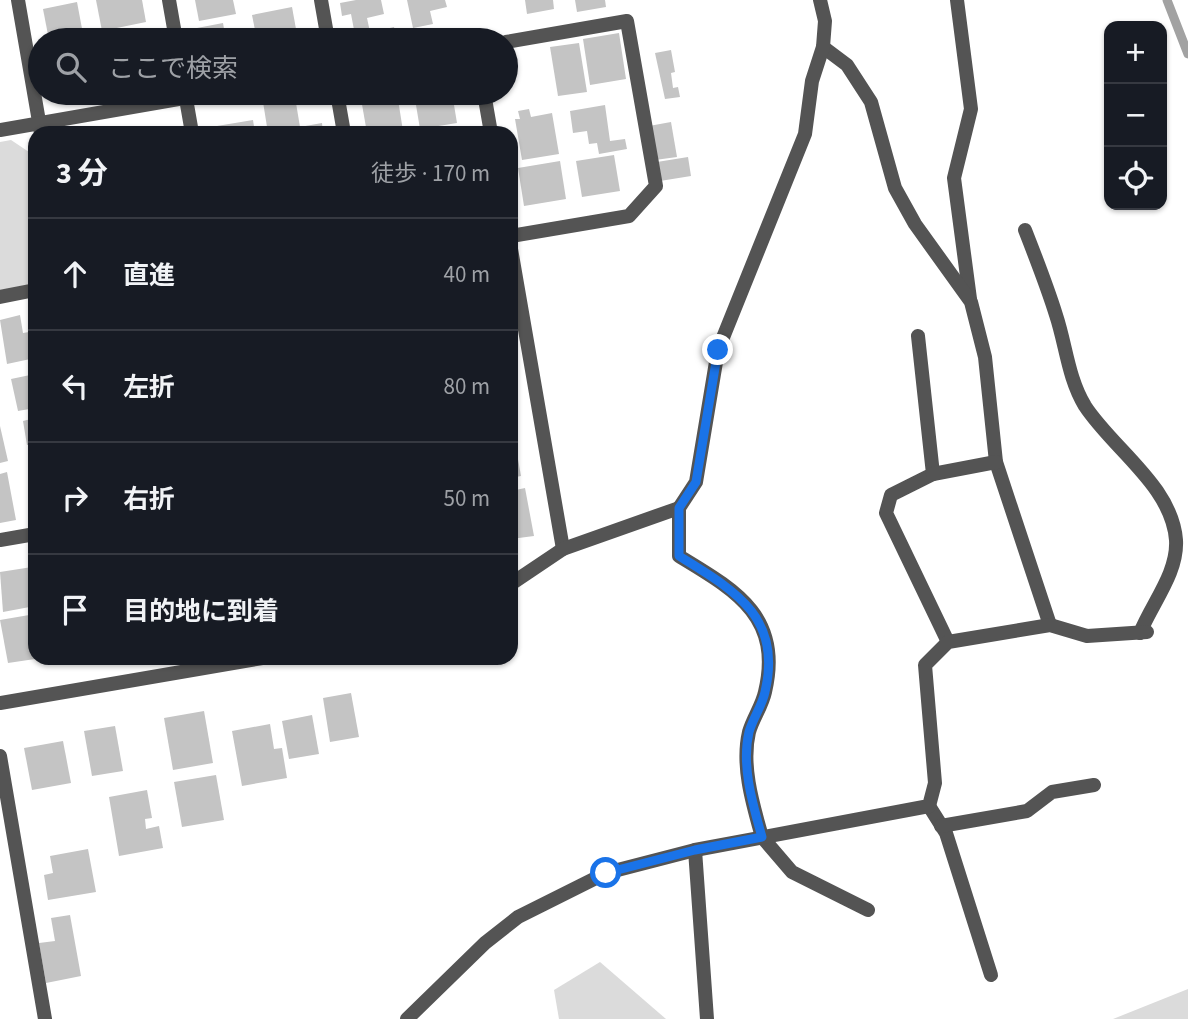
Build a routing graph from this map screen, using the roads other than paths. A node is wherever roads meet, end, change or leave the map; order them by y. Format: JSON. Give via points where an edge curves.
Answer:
{"nodes":[{"id":1,"x":18,"y":0,"type":"edge"},
{"id":2,"x":169,"y":0,"type":"edge"},
{"id":3,"x":321,"y":0,"type":"edge"},
{"id":4,"x":820,"y":0,"type":"edge"},
{"id":5,"x":957,"y":0,"type":"edge"},
{"id":6,"x":174,"y":28,"type":"edge"},
{"id":7,"x":326,"y":28,"type":"edge"},
{"id":8,"x":518,"y":40,"type":"edge"},
{"id":9,"x":823,"y":47,"type":"junction"},
{"id":10,"x":28,"y":58,"type":"edge"},
{"id":11,"x":36,"y":105,"type":"edge"},
{"id":12,"x":142,"y":105,"type":"edge"},
{"id":13,"x":188,"y":105,"type":"edge"},
{"id":14,"x":339,"y":105,"type":"edge"},
{"id":15,"x":486,"y":105,"type":"edge"},
{"id":16,"x":40,"y":126,"type":"edge"},
{"id":17,"x":49,"y":126,"type":"edge"},
{"id":18,"x":191,"y":126,"type":"edge"},
{"id":19,"x":343,"y":126,"type":"edge"},
{"id":20,"x":490,"y":126,"type":"edge"},
{"id":21,"x":28,"y":129,"type":"edge"},
{"id":22,"x":0,"y":130,"type":"edge"},
{"id":23,"x":1025,"y":230,"type":"dead end"},
{"id":24,"x":518,"y":235,"type":"edge"},
{"id":25,"x":518,"y":289,"type":"edge"},
{"id":26,"x":28,"y":291,"type":"edge"},
{"id":27,"x":0,"y":297,"type":"edge"},
{"id":28,"x":971,"y":302,"type":"junction"},
{"id":29,"x":918,"y":336,"type":"dead end"},
{"id":30,"x":996,"y":461,"type":"junction"},
{"id":31,"x":933,"y":474,"type":"junction"},
{"id":32,"x":679,"y":508,"type":"junction"},
{"id":33,"x":28,"y":535,"type":"edge"},
{"id":34,"x":0,"y":540,"type":"edge"},
{"id":35,"x":563,"y":548,"type":"junction"},
{"id":36,"x":518,"y":579,"type":"edge"},
{"id":37,"x":1050,"y":625,"type":"junction"},
{"id":38,"x":948,"y":642,"type":"junction"},
{"id":39,"x":221,"y":665,"type":"edge"},
{"id":40,"x":0,"y":703,"type":"edge"},
{"id":41,"x":0,"y":756,"type":"edge"},
{"id":42,"x":1094,"y":785,"type":"dead end"},
{"id":43,"x":929,"y":806,"type":"junction"},
{"id":44,"x":941,"y":826,"type":"junction"},
{"id":45,"x":762,"y":837,"type":"junction"},
{"id":46,"x":695,"y":850,"type":"junction"},
{"id":47,"x":868,"y":910,"type":"dead end"},
{"id":48,"x":991,"y":975,"type":"dead end"},
{"id":49,"x":45,"y":1019,"type":"edge"},
{"id":50,"x":407,"y":1019,"type":"edge"},
{"id":51,"x":707,"y":1019,"type":"edge"}],
"edges":[{"from":1,"to":10,"type":"street"},
{"from":2,"to":6,"type":"street"},
{"from":3,"to":7,"type":"street"},
{"from":4,"to":9,"type":"street","via":[[825,21]]},
{"from":5,"to":28,"type":"street","via":[[971,109],[954,178]]},
{"from":8,"to":24,"type":"street","via":[[627,21],[656,186],[629,216]]},
{"from":9,"to":28,"type":"street","via":[[847,65],[871,102],[895,188]]},
{"from":9,"to":32,"type":"street","via":[[791,176],[718,350],[696,482]]},
{"from":11,"to":16,"type":"street"},
{"from":12,"to":17,"type":"street"},
{"from":13,"to":18,"type":"street"},
{"from":14,"to":19,"type":"street"},
{"from":15,"to":20,"type":"street"},
{"from":21,"to":22,"type":"street"},
{"from":23,"to":37,"type":"street","via":[[1057,316],[1072,379],[1086,406],[1170,513],[1176,539],[1175,565],[1151,606],[1143,632],[1087,636]]},
{"from":25,"to":35,"type":"street"},
{"from":26,"to":27,"type":"street"},
{"from":28,"to":30,"type":"street","via":[[985,357]]},
{"from":29,"to":31,"type":"street"},
{"from":30,"to":31,"type":"street"},
{"from":30,"to":37,"type":"street"},
{"from":31,"to":38,"type":"street","via":[[891,495],[886,513]]},
{"from":32,"to":35,"type":"street"},
{"from":32,"to":45,"type":"street","via":[[679,556],[733,589],[759,620],[768,650],[765,692],[749,734],[748,786]]},
{"from":33,"to":34,"type":"street"},
{"from":35,"to":36,"type":"street"},
{"from":37,"to":38,"type":"street"},
{"from":38,"to":43,"type":"street","via":[[925,665],[935,783]]},
{"from":39,"to":40,"type":"street"},
{"from":41,"to":49,"type":"street"},
{"from":42,"to":44,"type":"street","via":[[1052,792],[1027,811]]},
{"from":43,"to":44,"type":"street"},
{"from":43,"to":45,"type":"street"},
{"from":44,"to":48,"type":"street"},
{"from":45,"to":46,"type":"street"},
{"from":45,"to":47,"type":"street","via":[[792,872]]},
{"from":46,"to":50,"type":"street","via":[[606,873],[518,917]]},
{"from":46,"to":51,"type":"street"}]}
